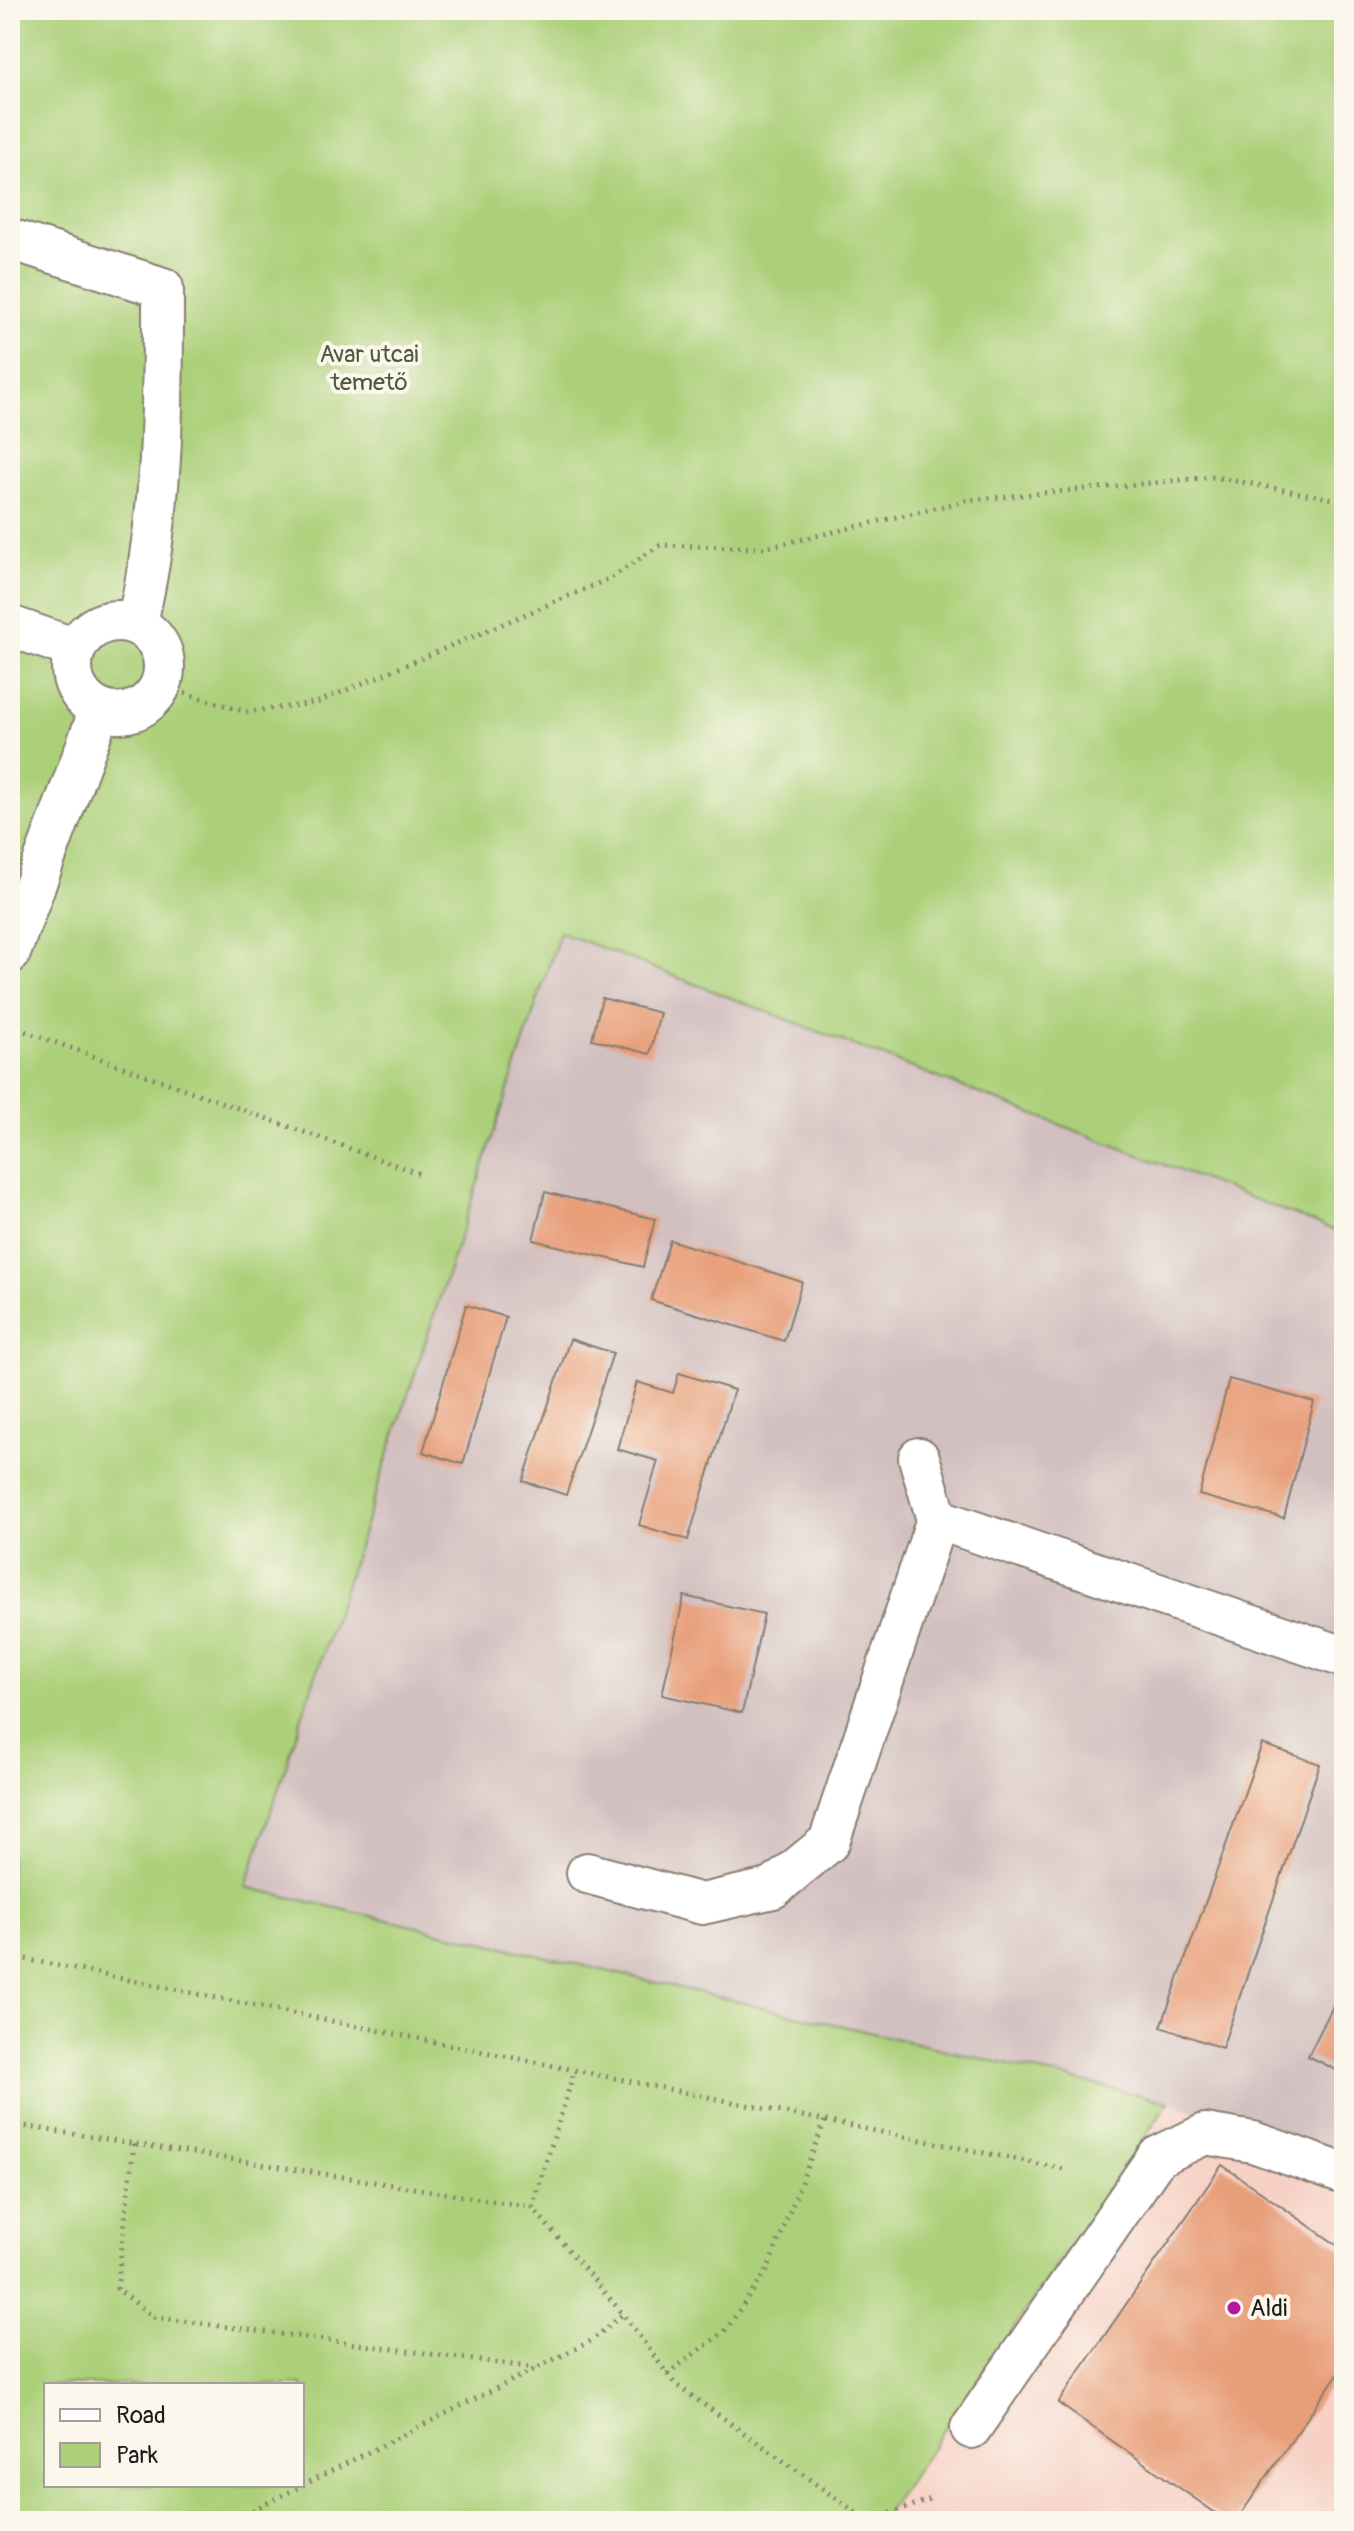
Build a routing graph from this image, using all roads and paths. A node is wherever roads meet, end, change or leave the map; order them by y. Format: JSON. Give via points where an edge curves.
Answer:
{"nodes":[{"id":1,"x":10,"y":239,"type":"edge"},
{"id":2,"x":1344,"y":501,"type":"edge"},
{"id":3,"x":137,"y":622,"type":"junction"},
{"id":4,"x":10,"y":626,"type":"edge"},
{"id":5,"x":73,"y":648,"type":"junction"},
{"id":6,"x":162,"y":686,"type":"junction"},
{"id":7,"x":99,"y":712,"type":"junction"},
{"id":8,"x":10,"y":953,"type":"edge"},
{"id":9,"x":10,"y":1026,"type":"edge"},
{"id":10,"x":423,"y":1175,"type":"dead end"},
{"id":11,"x":919,"y":1458,"type":"dead end"},
{"id":12,"x":937,"y":1519,"type":"junction"},
{"id":13,"x":1344,"y":1657,"type":"edge"},
{"id":14,"x":587,"y":1873,"type":"dead end"},
{"id":15,"x":10,"y":1956,"type":"edge"},
{"id":16,"x":575,"y":2070,"type":"junction"},
{"id":17,"x":825,"y":2120,"type":"junction"},
{"id":18,"x":10,"y":2124,"type":"edge"},
{"id":19,"x":134,"y":2144,"type":"junction"},
{"id":20,"x":1064,"y":2169,"type":"dead end"},
{"id":21,"x":1344,"y":2174,"type":"edge"},
{"id":22,"x":532,"y":2207,"type":"junction"},
{"id":23,"x":623,"y":2314,"type":"junction"},
{"id":24,"x":535,"y":2368,"type":"junction"},
{"id":25,"x":667,"y":2374,"type":"junction"},
{"id":26,"x":971,"y":2428,"type":"dead end"},
{"id":27,"x":304,"y":2484,"type":"edge"},
{"id":28,"x":299,"y":2487,"type":"edge"},
{"id":29,"x":931,"y":2499,"type":"dead end"},
{"id":30,"x":231,"y":2521,"type":"edge"}],
"edges":[{"from":1,"to":3,"type":"lane","via":[[163,288],[163,418],[150,569]]},
{"from":2,"to":6,"type":"path","via":[[1214,477],[969,500],[765,548],[660,545],[611,578],[316,703],[246,712]]},
{"from":3,"to":5,"type":"lane","via":[[100,622]]},
{"from":3,"to":6,"type":"lane","via":[[162,649]]},
{"from":4,"to":5,"type":"lane"},
{"from":5,"to":7,"type":"lane","via":[[73,685]]},
{"from":6,"to":7,"type":"lane","via":[[136,712]]},
{"from":7,"to":8,"type":"lane"},
{"from":9,"to":10,"type":"path"},
{"from":11,"to":12,"type":"lane"},
{"from":12,"to":13,"type":"lane"},
{"from":12,"to":14,"type":"lane","via":[[829,1842],[773,1888],[702,1904]]},
{"from":15,"to":16,"type":"path"},
{"from":16,"to":17,"type":"path"},
{"from":16,"to":22,"type":"path"},
{"from":17,"to":20,"type":"path"},
{"from":17,"to":25,"type":"path","via":[[767,2271],[724,2332]]},
{"from":18,"to":19,"type":"path"},
{"from":19,"to":22,"type":"path"},
{"from":19,"to":24,"type":"path","via":[[117,2289],[154,2317]]},
{"from":21,"to":26,"type":"lane","via":[[1253,2142],[1205,2134],[1157,2157]]},
{"from":22,"to":23,"type":"path"},
{"from":23,"to":24,"type":"path","via":[[591,2341]]},
{"from":23,"to":25,"type":"path"},
{"from":24,"to":27,"type":"path"},
{"from":25,"to":29,"type":"path","via":[[868,2521]]},
{"from":28,"to":30,"type":"path"}]}
